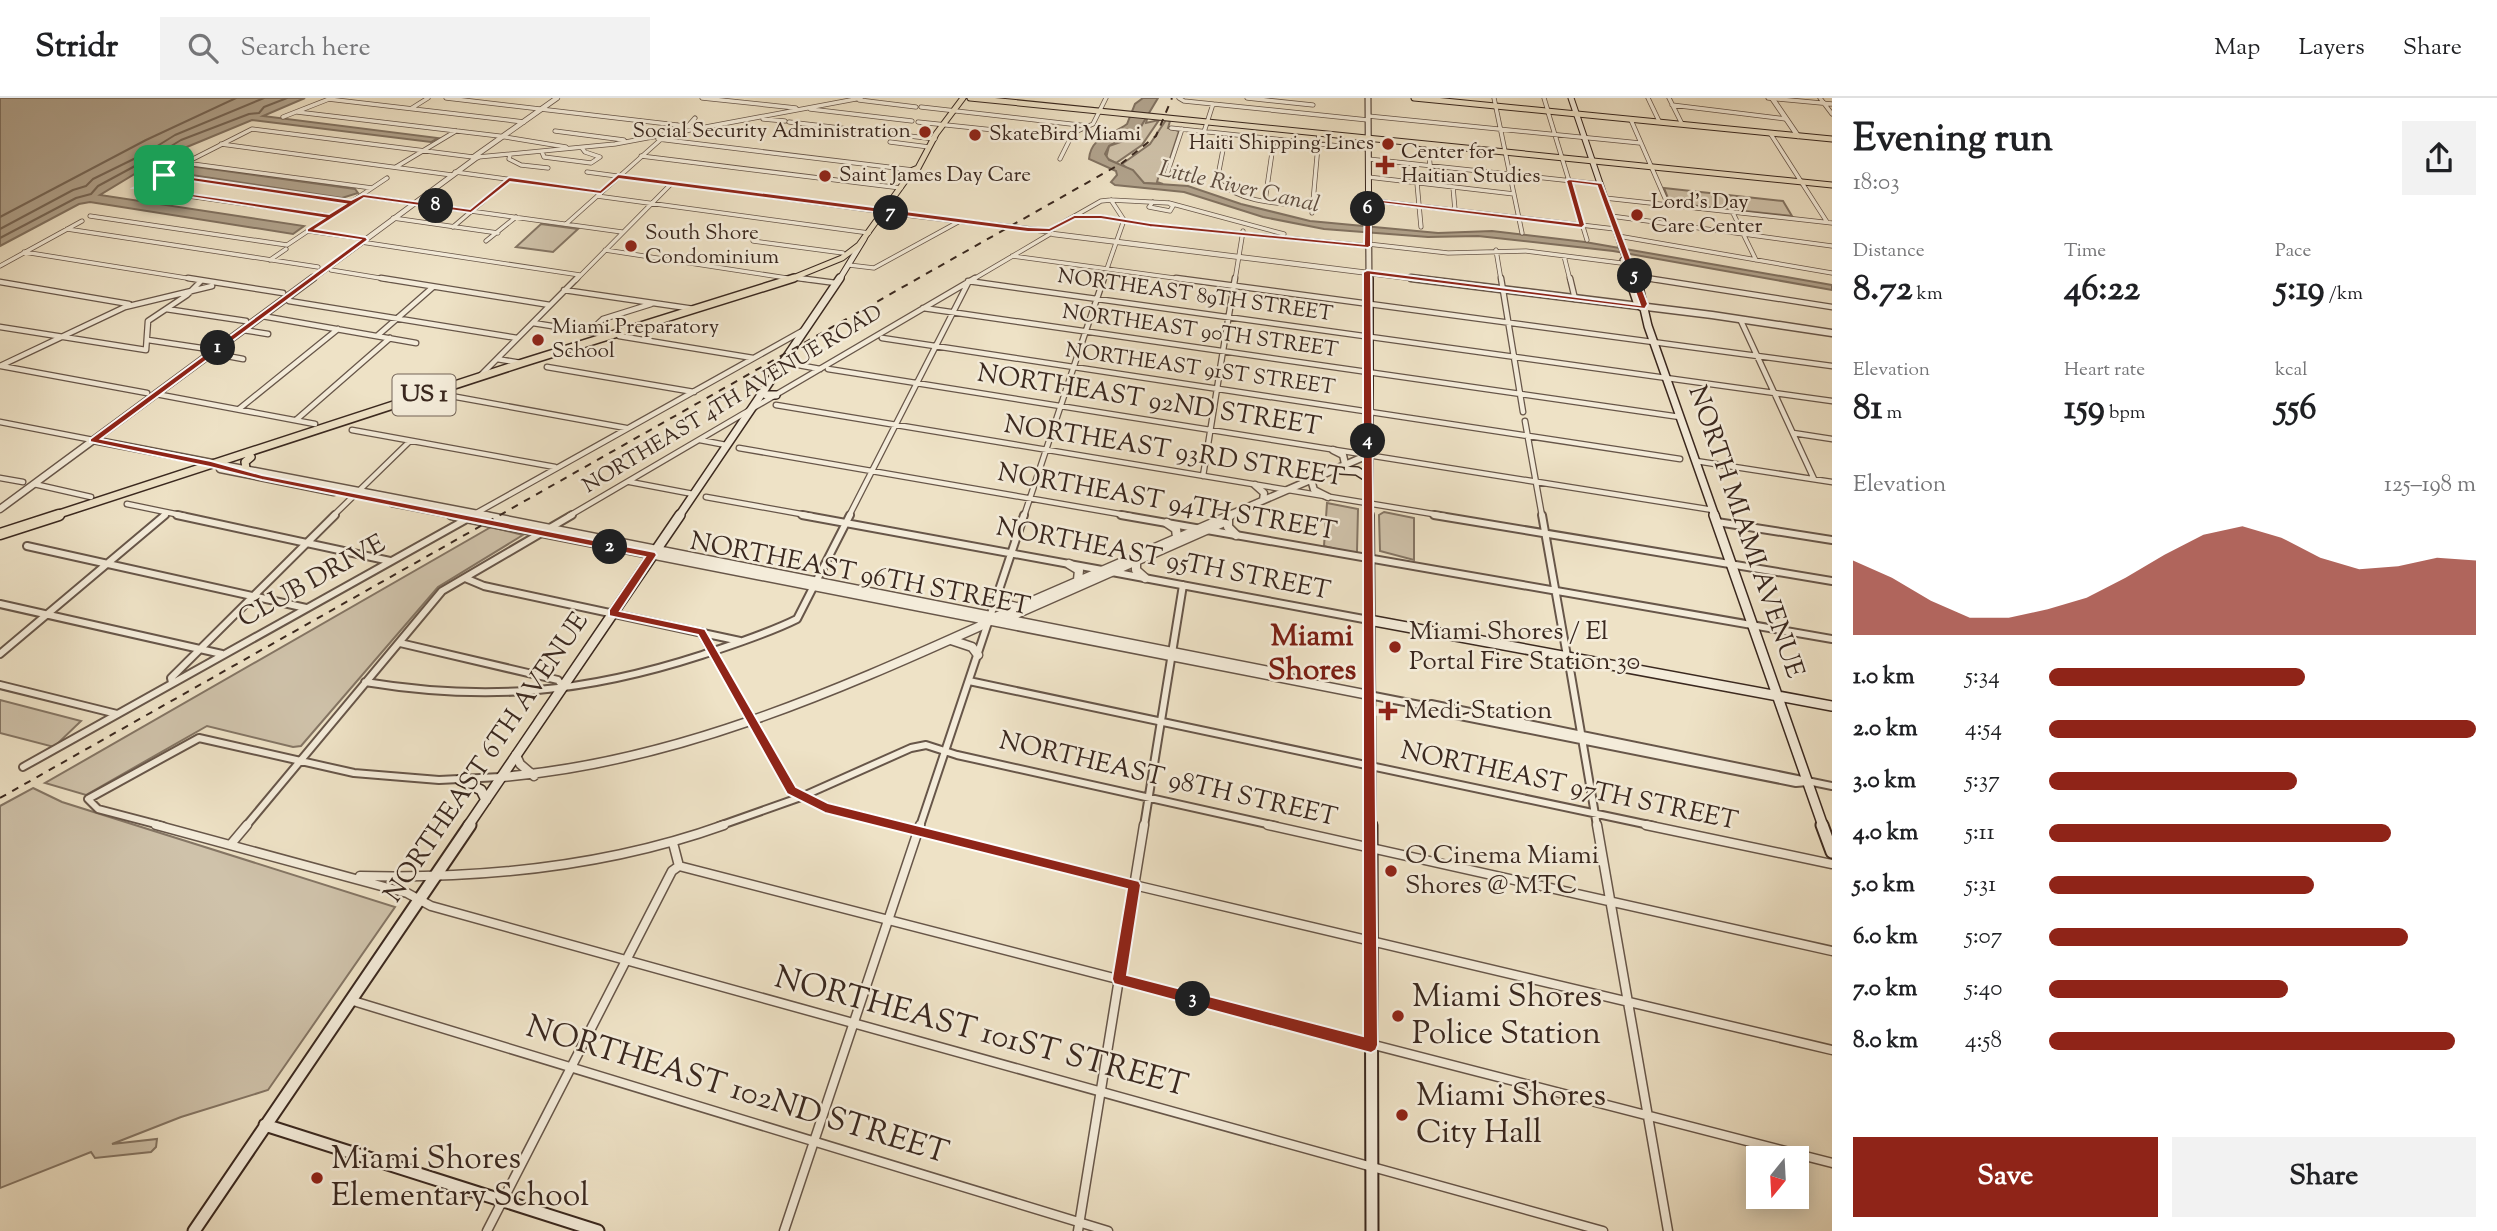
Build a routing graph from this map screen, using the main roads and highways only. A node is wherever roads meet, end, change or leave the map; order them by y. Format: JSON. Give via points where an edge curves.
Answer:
{"nodes":[{"id":1,"x":963,"y":98,"type":"edge"},
{"id":2,"x":970,"y":98,"type":"edge"},
{"id":3,"x":1368,"y":98,"type":"edge"},
{"id":4,"x":1414,"y":98,"type":"edge"},
{"id":5,"x":1571,"y":98,"type":"edge"},
{"id":6,"x":1469,"y":101,"type":"edge"},
{"id":7,"x":1576,"y":114,"type":"junction"},
{"id":8,"x":1631,"y":120,"type":"junction"},
{"id":9,"x":1659,"y":121,"type":"junction"},
{"id":10,"x":1706,"y":127,"type":"junction"},
{"id":11,"x":1368,"y":139,"type":"junction"},
{"id":12,"x":1832,"y":139,"type":"edge"},
{"id":13,"x":1592,"y":162,"type":"junction"},
{"id":14,"x":1832,"y":185,"type":"edge"},
{"id":15,"x":864,"y":239,"type":"junction"},
{"id":16,"x":753,"y":291,"type":"junction"},
{"id":17,"x":614,"y":336,"type":"junction"},
{"id":18,"x":783,"y":342,"type":"road end"},
{"id":19,"x":794,"y":345,"type":"junction"},
{"id":20,"x":479,"y":378,"type":"junction"},
{"id":21,"x":469,"y":386,"type":"junction"},
{"id":22,"x":763,"y":391,"type":"junction"},
{"id":23,"x":776,"y":395,"type":"road end"},
{"id":24,"x":398,"y":404,"type":"junction"},
{"id":25,"x":384,"y":413,"type":"junction"},
{"id":26,"x":727,"y":424,"type":"road end"},
{"id":27,"x":738,"y":427,"type":"junction"},
{"id":28,"x":251,"y":457,"type":"junction"},
{"id":29,"x":191,"y":460,"type":"road end"},
{"id":30,"x":215,"y":466,"type":"junction"},
{"id":31,"x":1343,"y":467,"type":"road end"},
{"id":32,"x":246,"y":468,"type":"road end"},
{"id":33,"x":184,"y":473,"type":"junction"},
{"id":34,"x":1368,"y":478,"type":"junction"},
{"id":35,"x":0,"y":534,"type":"edge"},
{"id":36,"x":0,"y":540,"type":"edge"},
{"id":37,"x":1732,"y":565,"type":"joint"},
{"id":38,"x":1369,"y":620,"type":"junction"},
{"id":39,"x":1753,"y":626,"type":"joint"},
{"id":40,"x":1778,"y":696,"type":"junction"},
{"id":41,"x":1832,"y":706,"type":"edge"},
{"id":42,"x":460,"y":780,"type":"road end"},
{"id":43,"x":486,"y":800,"type":"junction"},
{"id":44,"x":1832,"y":852,"type":"edge"},
{"id":45,"x":265,"y":1125,"type":"junction"},
{"id":46,"x":194,"y":1231,"type":"edge"},
{"id":47,"x":598,"y":1231,"type":"edge"},
{"id":48,"x":1372,"y":1231,"type":"edge"}],
"edges":[{"from":1,"to":15,"type":"main road","number":"US 1"},
{"from":2,"to":11,"type":"main road"},
{"from":3,"to":11,"type":"main road"},
{"from":4,"to":6,"type":"main road"},
{"from":5,"to":7,"type":"main road","name":"NORTH MIAMI AVENUE"},
{"from":6,"to":7,"type":"main road"},
{"from":7,"to":8,"type":"main road"},
{"from":7,"to":9,"type":"main road"},
{"from":7,"to":13,"type":"main road","name":"NORTH MIAMI AVENUE"},
{"from":8,"to":9,"type":"main road"},
{"from":8,"to":10,"type":"main road"},
{"from":9,"to":10,"type":"main road"},
{"from":10,"to":12,"type":"main road"},
{"from":11,"to":13,"type":"main road"},
{"from":11,"to":34,"type":"main road"},
{"from":13,"to":14,"type":"main road"},
{"from":13,"to":37,"type":"main road","name":"NORTH MIAMI AVENUE"},
{"from":15,"to":16,"type":"main road","number":"US 1","via":[[843,253]]},
{"from":15,"to":16,"type":"main road","number":"US 1","via":[[842,258]]},
{"from":15,"to":19,"type":"main road","name":"NORTHEAST 6TH AVENUE"},
{"from":16,"to":17,"type":"main road","number":"US 1"},
{"from":17,"to":20,"type":"main road","number":"US 1"},
{"from":17,"to":21,"type":"main road","number":"US 1"},
{"from":18,"to":19,"type":"main road"},
{"from":19,"to":22,"type":"main road","name":"NORTHEAST 6TH AVENUE"},
{"from":20,"to":21,"type":"main road"},
{"from":20,"to":24,"type":"main road","number":"US 1"},
{"from":21,"to":25,"type":"main road","number":"US 1"},
{"from":22,"to":23,"type":"main road"},
{"from":22,"to":27,"type":"main road","name":"NORTHEAST 6TH AVENUE"},
{"from":24,"to":25,"type":"main road"},
{"from":24,"to":30,"type":"main road","number":"US 1"},
{"from":25,"to":28,"type":"main road","number":"US 1"},
{"from":26,"to":27,"type":"main road"},
{"from":27,"to":43,"type":"main road","name":"NORTHEAST 6TH AVENUE"},
{"from":28,"to":30,"type":"main road","number":"US 1"},
{"from":28,"to":32,"type":"main road","via":[[243,465]]},
{"from":29,"to":33,"type":"main road"},
{"from":30,"to":33,"type":"main road","number":"US 1"},
{"from":30,"to":36,"type":"main road","number":"US 1"},
{"from":31,"to":34,"type":"main road"},
{"from":33,"to":35,"type":"main road","number":"US 1"},
{"from":34,"to":38,"type":"main road"},
{"from":37,"to":39,"type":"main road","name":"NORTH MIAMI AVENUE"},
{"from":38,"to":40,"type":"main road","name":"NORTHEAST 95TH STREET"},
{"from":38,"to":48,"type":"main road"},
{"from":39,"to":40,"type":"main road","name":"NORTH MIAMI AVENUE"},
{"from":40,"to":41,"type":"main road","name":"NORTHEAST 95TH STREET"},
{"from":40,"to":44,"type":"main road","name":"NORTH MIAMI AVENUE"},
{"from":42,"to":43,"type":"main road","via":[[481,790]]},
{"from":43,"to":45,"type":"main road","name":"NORTHEAST 6TH AVENUE"},
{"from":45,"to":46,"type":"main road","name":"NORTHEAST 6TH AVENUE"},
{"from":45,"to":47,"type":"main road"}]}
